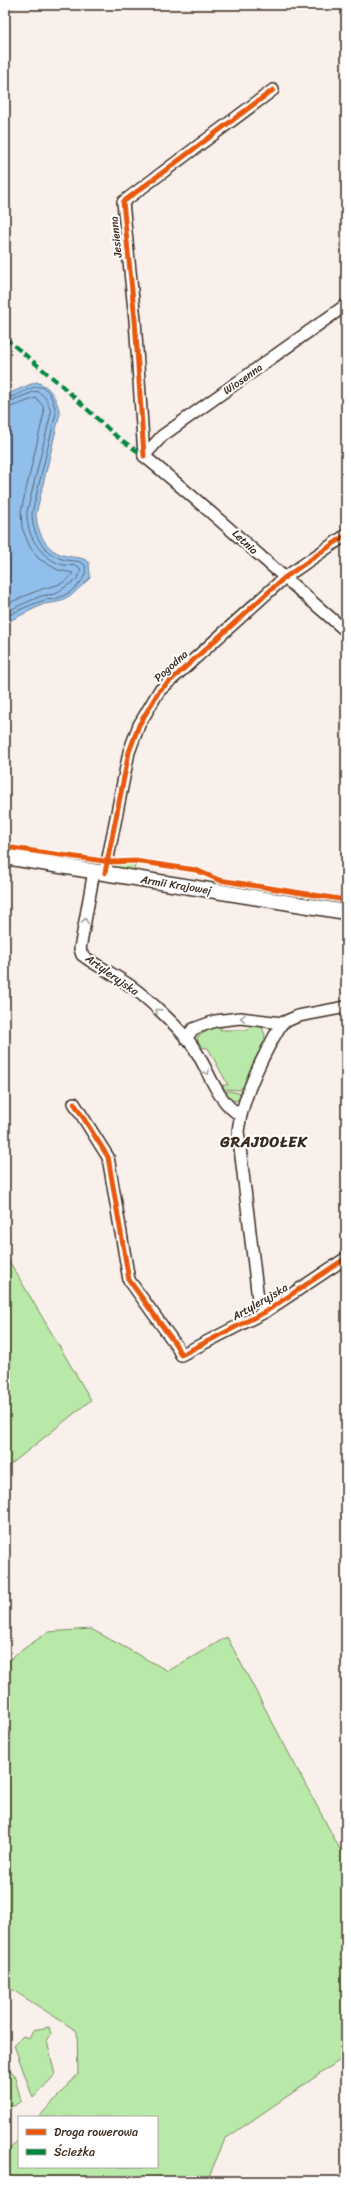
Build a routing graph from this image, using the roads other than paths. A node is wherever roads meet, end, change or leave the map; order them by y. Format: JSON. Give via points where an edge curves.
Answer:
{"nodes":[{"id":1,"x":273,"y":90,"type":"dead end"},
{"id":2,"x":346,"y":305,"type":"edge"},
{"id":3,"x":144,"y":456,"type":"junction"},
{"id":4,"x":346,"y":535,"type":"edge"},
{"id":5,"x":284,"y":578,"type":"junction"},
{"id":6,"x":346,"y":630,"type":"edge"},
{"id":7,"x":5,"y":857,"type":"edge"},
{"id":8,"x":99,"y":872,"type":"junction"},
{"id":9,"x":346,"y":912,"type":"edge"},
{"id":10,"x":346,"y":1007,"type":"edge"},
{"id":11,"x":282,"y":1023,"type":"junction"},
{"id":12,"x":186,"y":1038,"type":"junction"},
{"id":13,"x":74,"y":1103,"type":"dead end"},
{"id":14,"x":240,"y":1115,"type":"junction"},
{"id":15,"x":346,"y":1258,"type":"edge"},
{"id":16,"x":265,"y":1312,"type":"junction"}],
"edges":[{"from":1,"to":3,"type":"street","name":"Jesienna","via":[[123,202],[135,320]]},
{"from":2,"to":3,"type":"street","name":"Wiosenna","via":[[162,436]]},
{"from":3,"to":5,"type":"street","name":"Letnia","via":[[239,536]]},
{"from":4,"to":5,"type":"street","name":"Pogodna"},
{"from":5,"to":6,"type":"street","name":"Letnia"},
{"from":5,"to":8,"type":"street","name":"Pogodna","via":[[158,691],[139,725],[129,752]]},
{"from":7,"to":8,"type":"street","name":"Armii Krajowej"},
{"from":8,"to":9,"type":"street","name":"Armii Krajowej"},
{"from":12,"to":8,"type":"street","name":"Artyleryjska","one_way":true,"via":[[139,993],[82,955],[80,949]]},
{"from":10,"to":11,"type":"street","via":[[298,1016]]},
{"from":11,"to":12,"type":"street","one_way":true,"via":[[240,1018],[215,1021],[192,1029]]},
{"from":11,"to":14,"type":"street","name":"Artyleryjska","via":[[272,1039]]},
{"from":12,"to":14,"type":"street","name":"Artyleryjska","one_way":true,"via":[[225,1102],[232,1111]]},
{"from":13,"to":16,"type":"street","name":"Artyleryjska","via":[[108,1157],[129,1280],[181,1355]]},
{"from":14,"to":16,"type":"street","name":"Artyleryjska","via":[[240,1157],[258,1298]]},
{"from":15,"to":16,"type":"street","name":"Artyleryjska"}]}
